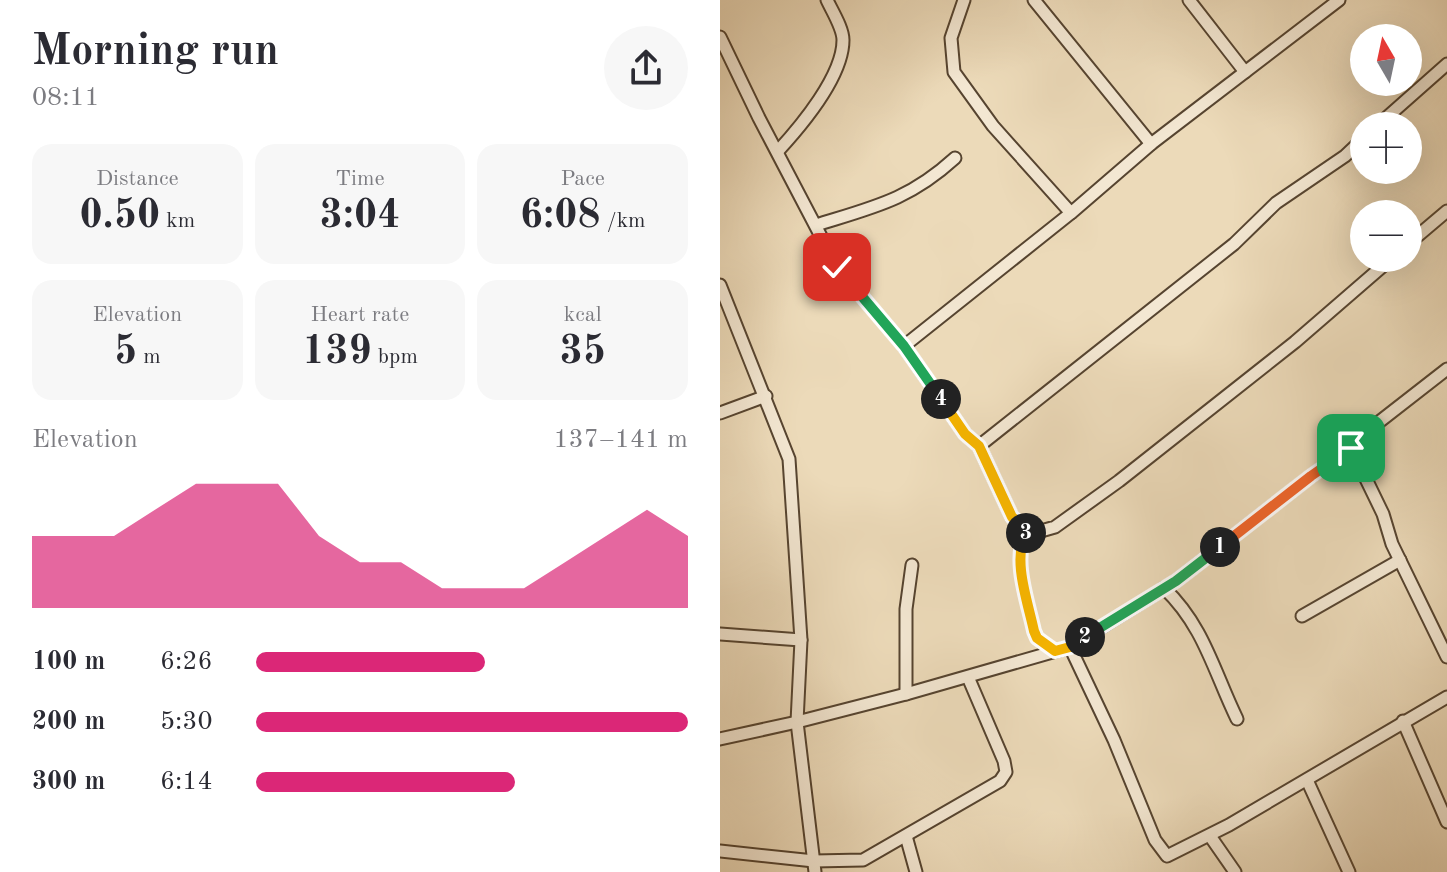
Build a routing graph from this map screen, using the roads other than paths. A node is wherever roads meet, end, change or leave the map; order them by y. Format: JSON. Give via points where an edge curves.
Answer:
{"nodes":[{"id":1,"x":827,"y":0,"type":"edge"},
{"id":2,"x":964,"y":0,"type":"edge"},
{"id":3,"x":1034,"y":0,"type":"edge"},
{"id":4,"x":1189,"y":0,"type":"edge"},
{"id":5,"x":1338,"y":0,"type":"edge"},
{"id":6,"x":720,"y":37,"type":"edge"},
{"id":7,"x":1447,"y":64,"type":"edge"},
{"id":8,"x":1245,"y":72,"type":"junction"},
{"id":9,"x":1393,"y":112,"type":"edge"},
{"id":10,"x":1151,"y":144,"type":"junction"},
{"id":11,"x":778,"y":151,"type":"junction"},
{"id":12,"x":1350,"y":151,"type":"edge"},
{"id":13,"x":955,"y":158,"type":"dead end"},
{"id":14,"x":1447,"y":211,"type":"edge"},
{"id":15,"x":1071,"y":213,"type":"junction"},
{"id":16,"x":816,"y":225,"type":"junction"},
{"id":17,"x":1422,"y":232,"type":"edge"},
{"id":18,"x":1376,"y":272,"type":"edge"},
{"id":19,"x":720,"y":285,"type":"edge"},
{"id":20,"x":904,"y":346,"type":"junction"},
{"id":21,"x":1447,"y":369,"type":"edge"},
{"id":22,"x":766,"y":396,"type":"junction"},
{"id":23,"x":720,"y":413,"type":"edge"},
{"id":24,"x":979,"y":446,"type":"junction"},
{"id":25,"x":1351,"y":448,"type":"junction"},
{"id":26,"x":1028,"y":530,"type":"junction"},
{"id":27,"x":1400,"y":560,"type":"junction"},
{"id":28,"x":912,"y":565,"type":"dead end"},
{"id":29,"x":1164,"y":588,"type":"junction"},
{"id":30,"x":1302,"y":616,"type":"dead end"},
{"id":31,"x":720,"y":634,"type":"edge"},
{"id":32,"x":801,"y":640,"type":"junction"},
{"id":33,"x":1070,"y":647,"type":"junction"},
{"id":34,"x":1055,"y":651,"type":"junction"},
{"id":35,"x":1447,"y":657,"type":"edge"},
{"id":36,"x":968,"y":677,"type":"junction"},
{"id":37,"x":906,"y":694,"type":"junction"},
{"id":38,"x":1447,"y":697,"type":"edge"},
{"id":39,"x":1237,"y":719,"type":"dead end"},
{"id":40,"x":1403,"y":721,"type":"junction"},
{"id":41,"x":797,"y":722,"type":"junction"},
{"id":42,"x":720,"y":739,"type":"edge"},
{"id":43,"x":1307,"y":780,"type":"junction"},
{"id":44,"x":1447,"y":822,"type":"edge"},
{"id":45,"x":906,"y":836,"type":"junction"},
{"id":46,"x":1210,"y":836,"type":"junction"},
{"id":47,"x":720,"y":851,"type":"edge"},
{"id":48,"x":1167,"y":856,"type":"junction"},
{"id":49,"x":814,"y":866,"type":"edge"},
{"id":50,"x":916,"y":872,"type":"edge"},
{"id":51,"x":1165,"y":872,"type":"edge"},
{"id":52,"x":1235,"y":872,"type":"edge"},
{"id":53,"x":1349,"y":872,"type":"edge"}],
"edges":[{"from":1,"to":11,"type":"street","via":[[844,37],[840,56],[809,117]]},
{"from":2,"to":15,"type":"street","via":[[951,38],[954,72],[993,126]]},
{"from":3,"to":10,"type":"street"},
{"from":4,"to":8,"type":"street"},
{"from":5,"to":8,"type":"street"},
{"from":6,"to":11,"type":"street"},
{"from":7,"to":9,"type":"street"},
{"from":8,"to":10,"type":"street"},
{"from":10,"to":15,"type":"street"},
{"from":11,"to":16,"type":"street"},
{"from":12,"to":24,"type":"street","via":[[1276,203],[1234,244]]},
{"from":13,"to":16,"type":"street","via":[[893,201]]},
{"from":14,"to":17,"type":"street"},
{"from":15,"to":20,"type":"street"},
{"from":16,"to":20,"type":"street","via":[[837,267]]},
{"from":18,"to":26,"type":"street","via":[[1119,481],[1055,527]]},
{"from":19,"to":22,"type":"street"},
{"from":20,"to":24,"type":"street"},
{"from":21,"to":25,"type":"street"},
{"from":22,"to":23,"type":"street"},
{"from":22,"to":32,"type":"street","via":[[789,459]]},
{"from":24,"to":26,"type":"street","via":[[1012,517]]},
{"from":25,"to":27,"type":"street"},
{"from":25,"to":29,"type":"street"},
{"from":26,"to":34,"type":"lane","via":[[1020,555],[1034,631]]},
{"from":27,"to":30,"type":"street"},
{"from":27,"to":35,"type":"street"},
{"from":28,"to":37,"type":"street"},
{"from":29,"to":33,"type":"street"},
{"from":29,"to":39,"type":"street","via":[[1184,607],[1201,636]]},
{"from":31,"to":32,"type":"street"},
{"from":32,"to":41,"type":"street"},
{"from":33,"to":34,"type":"street"},
{"from":33,"to":48,"type":"street","via":[[1155,840]]},
{"from":34,"to":36,"type":"street"},
{"from":36,"to":37,"type":"street"},
{"from":36,"to":45,"type":"street","via":[[1006,772],[1000,781]]},
{"from":37,"to":41,"type":"street"},
{"from":38,"to":40,"type":"street"},
{"from":40,"to":43,"type":"street"},
{"from":40,"to":44,"type":"street"},
{"from":41,"to":42,"type":"street"},
{"from":41,"to":49,"type":"street"},
{"from":43,"to":46,"type":"street"},
{"from":43,"to":53,"type":"street"},
{"from":45,"to":49,"type":"street","via":[[863,860]]},
{"from":45,"to":50,"type":"street"},
{"from":46,"to":48,"type":"street"},
{"from":46,"to":52,"type":"street"},
{"from":47,"to":49,"type":"street"},
{"from":48,"to":51,"type":"street"}]}
